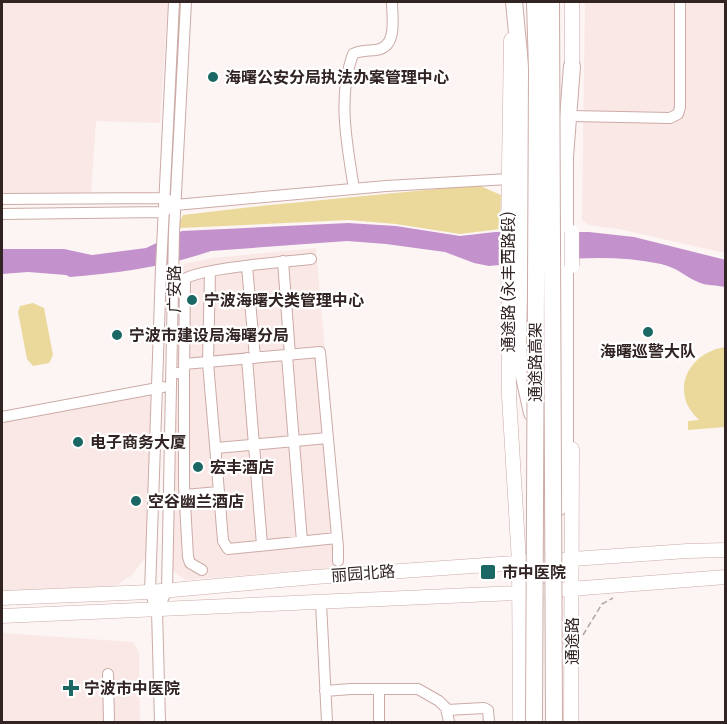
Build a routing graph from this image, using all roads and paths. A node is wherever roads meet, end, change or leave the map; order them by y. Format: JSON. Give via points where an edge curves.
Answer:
{"nodes":[{"id":1,"x":174,"y":2,"type":"edge"},
{"id":2,"x":186,"y":2,"type":"edge"},
{"id":3,"x":392,"y":2,"type":"edge"},
{"id":4,"x":513,"y":2,"type":"edge"},
{"id":5,"x":535,"y":2,"type":"edge"},
{"id":6,"x":551,"y":2,"type":"edge"},
{"id":7,"x":572,"y":2,"type":"edge"},
{"id":8,"x":680,"y":2,"type":"edge"},
{"id":9,"x":572,"y":66,"type":"junction"},
{"id":10,"x":572,"y":116,"type":"junction"},
{"id":11,"x":509,"y":179,"type":"junction"},
{"id":12,"x":354,"y":189,"type":"junction"},
{"id":13,"x":164,"y":198,"type":"junction"},
{"id":14,"x":2,"y":199,"type":"edge"},
{"id":15,"x":175,"y":205,"type":"junction"},
{"id":16,"x":164,"y":212,"type":"junction"},
{"id":17,"x":2,"y":214,"type":"edge"},
{"id":18,"x":311,"y":259,"type":"dead end"},
{"id":19,"x":283,"y":261,"type":"junction"},
{"id":20,"x":247,"y":266,"type":"junction"},
{"id":21,"x":210,"y":272,"type":"junction"},
{"id":22,"x":289,"y":355,"type":"junction"},
{"id":23,"x":251,"y":358,"type":"junction"},
{"id":24,"x":208,"y":363,"type":"junction"},
{"id":25,"x":180,"y":370,"type":"junction"},
{"id":26,"x":172,"y":387,"type":"junction"},
{"id":27,"x":158,"y":388,"type":"junction"},
{"id":28,"x":2,"y":417,"type":"edge"},
{"id":29,"x":534,"y":426,"type":"junction"},
{"id":30,"x":328,"y":438,"type":"junction"},
{"id":31,"x":294,"y":441,"type":"junction"},
{"id":32,"x":255,"y":444,"type":"junction"},
{"id":33,"x":216,"y":448,"type":"junction"},
{"id":34,"x":219,"y":492,"type":"junction"},
{"id":35,"x":184,"y":495,"type":"junction"},
{"id":36,"x":337,"y":538,"type":"junction"},
{"id":37,"x":302,"y":542,"type":"junction"},
{"id":38,"x":555,"y":544,"type":"junction"},
{"id":39,"x":262,"y":545,"type":"junction"},
{"id":40,"x":726,"y":550,"type":"edge"},
{"id":41,"x":572,"y":559,"type":"junction"},
{"id":42,"x":338,"y":561,"type":"dead end"},
{"id":43,"x":519,"y":562,"type":"junction"},
{"id":44,"x":202,"y":570,"type":"dead end"},
{"id":45,"x":726,"y":577,"type":"edge"},
{"id":46,"x":572,"y":589,"type":"junction"},
{"id":47,"x":167,"y":591,"type":"junction"},
{"id":48,"x":150,"y":592,"type":"junction"},
{"id":49,"x":518,"y":593,"type":"junction"},
{"id":50,"x":617,"y":595,"type":"dead end"},
{"id":51,"x":2,"y":598,"type":"edge"},
{"id":52,"x":321,"y":603,"type":"junction"},
{"id":53,"x":157,"y":610,"type":"junction"},
{"id":54,"x":2,"y":616,"type":"edge"},
{"id":55,"x":583,"y":635,"type":"dead end"},
{"id":56,"x":108,"y":674,"type":"dead end"},
{"id":57,"x":379,"y":689,"type":"junction"},
{"id":58,"x":325,"y":692,"type":"junction"},
{"id":59,"x":447,"y":710,"type":"junction"},
{"id":60,"x":109,"y":723,"type":"edge"},
{"id":61,"x":160,"y":723,"type":"edge"},
{"id":62,"x":327,"y":723,"type":"edge"},
{"id":63,"x":379,"y":723,"type":"edge"},
{"id":64,"x":449,"y":723,"type":"edge"},
{"id":65,"x":489,"y":723,"type":"edge"},
{"id":66,"x":520,"y":723,"type":"edge"},
{"id":67,"x":534,"y":723,"type":"edge"},
{"id":68,"x":554,"y":723,"type":"edge"},
{"id":69,"x":571,"y":723,"type":"edge"}],
"edges":[{"from":1,"to":13,"type":"street","name":"广安路"},
{"from":2,"to":15,"type":"street","name":"广安路"},
{"from":3,"to":12,"type":"street","via":[[390,43],[377,50],[353,54],[346,83],[346,135]]},
{"from":4,"to":11,"type":"main road","name":"通途路 (永丰西路段)"},
{"from":4,"to":29,"type":"highway","bridge":true,"via":[[523,95],[518,349]]},
{"from":5,"to":29,"type":"highway","name":"通途路高架","bridge":true},
{"from":6,"to":38,"type":"highway","name":"通途路高架","bridge":true},
{"from":7,"to":9,"type":"main road"},
{"from":8,"to":10,"type":"street","via":[[678,114],[670,118]]},
{"from":9,"to":10,"type":"main road"},
{"from":9,"to":38,"type":"highway","bridge":true,"via":[[566,157],[565,452]]},
{"from":10,"to":41,"type":"main road","bridge":true},
{"from":11,"to":12,"type":"street"},
{"from":11,"to":43,"type":"main road","name":"通途路 (永丰西路段)","via":[[509,396]]},
{"from":12,"to":15,"type":"street"},
{"from":13,"to":14,"type":"street"},
{"from":13,"to":15,"type":"street"},
{"from":13,"to":16,"type":"street","name":"广安路"},
{"from":15,"to":16,"type":"street"},
{"from":15,"to":25,"type":"street","name":"广安路"},
{"from":16,"to":17,"type":"street"},
{"from":16,"to":27,"type":"street","name":"广安路"},
{"from":18,"to":19,"type":"street"},
{"from":19,"to":20,"type":"street"},
{"from":19,"to":22,"type":"street"},
{"from":20,"to":21,"type":"street"},
{"from":20,"to":23,"type":"street"},
{"from":21,"to":24,"type":"street"},
{"from":21,"to":25,"type":"street","via":[[185,279]]},
{"from":22,"to":23,"type":"street"},
{"from":22,"to":30,"type":"street","via":[[320,352]]},
{"from":22,"to":31,"type":"street"},
{"from":23,"to":24,"type":"street"},
{"from":23,"to":32,"type":"street"},
{"from":24,"to":25,"type":"street"},
{"from":24,"to":33,"type":"street"},
{"from":25,"to":26,"type":"street","name":"广安路"},
{"from":25,"to":35,"type":"street"},
{"from":26,"to":27,"type":"street"},
{"from":26,"to":47,"type":"street","name":"广安路"},
{"from":27,"to":28,"type":"street"},
{"from":27,"to":48,"type":"street","name":"广安路"},
{"from":29,"to":67,"type":"highway","name":"通途路高架","bridge":true},
{"from":30,"to":31,"type":"street"},
{"from":30,"to":36,"type":"street"},
{"from":31,"to":32,"type":"street"},
{"from":31,"to":37,"type":"street"},
{"from":32,"to":33,"type":"street"},
{"from":32,"to":39,"type":"street"},
{"from":33,"to":34,"type":"street"},
{"from":34,"to":35,"type":"street"},
{"from":34,"to":39,"type":"street","via":[[225,547]]},
{"from":35,"to":44,"type":"street","via":[[188,557],[190,563]]},
{"from":36,"to":37,"type":"street"},
{"from":36,"to":42,"type":"street"},
{"from":37,"to":39,"type":"street"},
{"from":38,"to":68,"type":"highway","name":"通途路高架","bridge":true},
{"from":40,"to":41,"type":"main road","name":"丽园北路"},
{"from":41,"to":43,"type":"main road","name":"丽园北路"},
{"from":41,"to":46,"type":"main road","name":"通途路"},
{"from":43,"to":47,"type":"main road","name":"丽园北路"},
{"from":43,"to":49,"type":"main road"},
{"from":45,"to":46,"type":"main road","name":"丽园北路"},
{"from":46,"to":49,"type":"main road","name":"丽园北路"},
{"from":46,"to":69,"type":"main road","name":"通途路"},
{"from":47,"to":48,"type":"main road","name":"丽园北路"},
{"from":47,"to":53,"type":"street","name":"广安路"},
{"from":48,"to":51,"type":"main road","name":"丽园北路"},
{"from":48,"to":53,"type":"street","name":"广安路"},
{"from":49,"to":52,"type":"main road","name":"丽园北路"},
{"from":49,"to":66,"type":"main road"},
{"from":50,"to":55,"type":"path","via":[[602,604]]},
{"from":52,"to":53,"type":"main road","name":"丽园北路"},
{"from":52,"to":58,"type":"street"},
{"from":53,"to":54,"type":"main road","name":"丽园北路"},
{"from":53,"to":61,"type":"street","name":"广安路"},
{"from":56,"to":60,"type":"street"},
{"from":57,"to":58,"type":"street"},
{"from":57,"to":59,"type":"street","via":[[418,689],[439,700]]},
{"from":57,"to":63,"type":"street"},
{"from":58,"to":62,"type":"street"},
{"from":59,"to":64,"type":"street"},
{"from":59,"to":65,"type":"street","via":[[484,708],[488,710]]}]}
